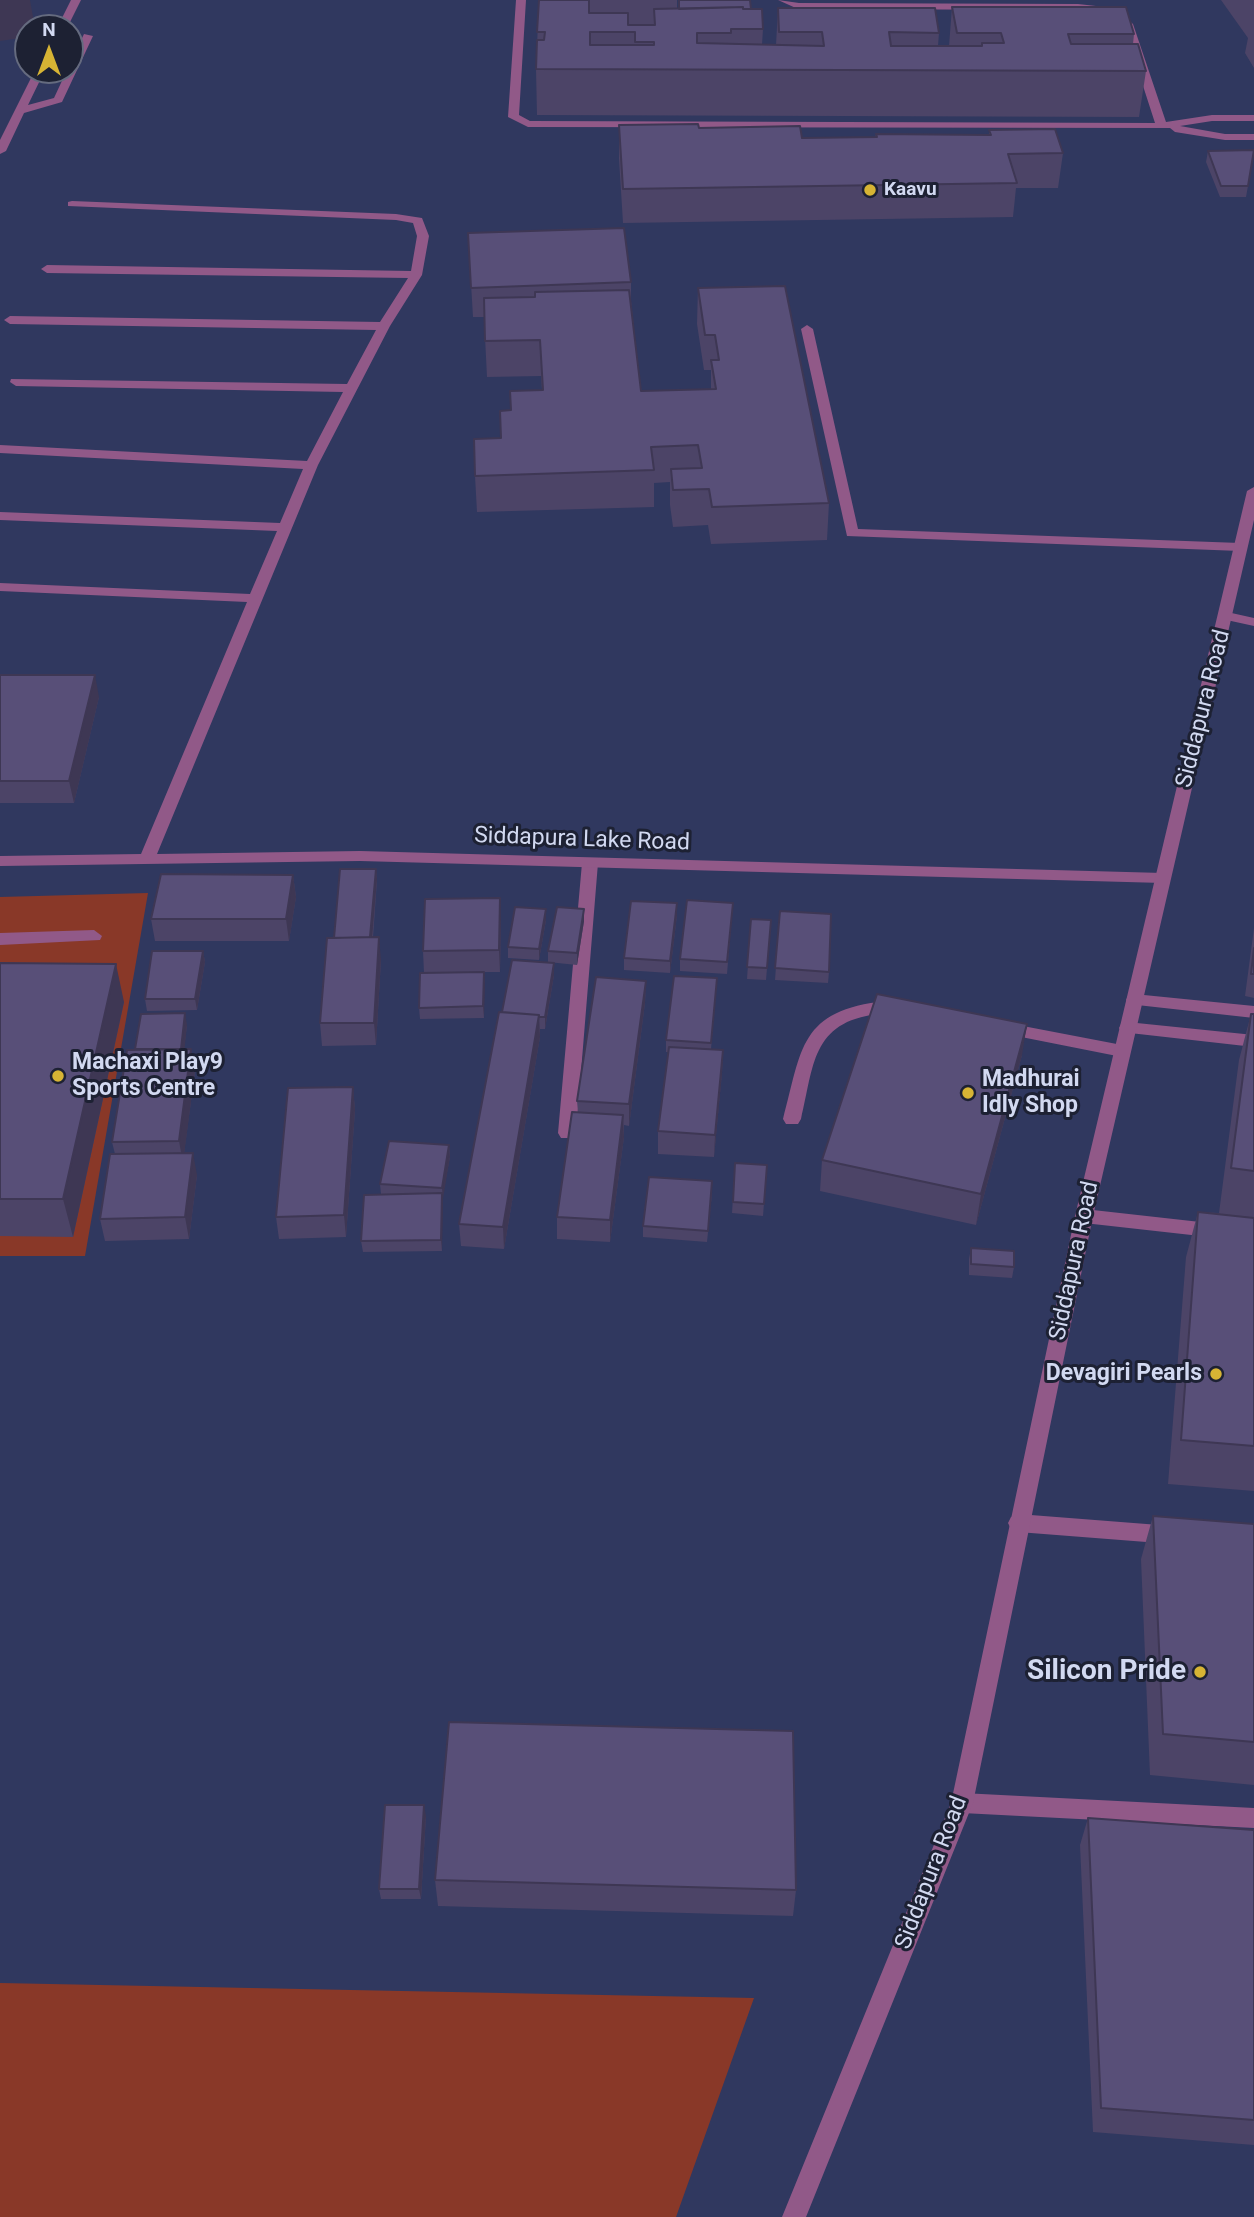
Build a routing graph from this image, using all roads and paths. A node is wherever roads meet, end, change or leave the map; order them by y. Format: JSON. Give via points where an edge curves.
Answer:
{"nodes":[{"id":1,"x":521,"y":0,"type":"edge"},
{"id":2,"x":783,"y":0,"type":"edge"},
{"id":3,"x":88,"y":36,"type":"dead end"},
{"id":4,"x":33,"y":84,"type":"edge"},
{"id":5,"x":19,"y":111,"type":"junction"},
{"id":6,"x":1254,"y":118,"type":"edge"},
{"id":7,"x":1161,"y":126,"type":"junction"},
{"id":8,"x":1254,"y":137,"type":"edge"},
{"id":9,"x":0,"y":151,"type":"edge"},
{"id":10,"x":72,"y":204,"type":"dead end"},
{"id":11,"x":47,"y":269,"type":"dead end"},
{"id":12,"x":416,"y":275,"type":"junction"},
{"id":13,"x":10,"y":320,"type":"dead end"},
{"id":14,"x":384,"y":326,"type":"junction"},
{"id":15,"x":807,"y":329,"type":"dead end"},
{"id":16,"x":16,"y":382,"type":"dead end"},
{"id":17,"x":352,"y":388,"type":"junction"},
{"id":18,"x":0,"y":449,"type":"edge"},
{"id":19,"x":311,"y":465,"type":"junction"},
{"id":20,"x":1254,"y":491,"type":"edge"},
{"id":21,"x":0,"y":516,"type":"edge"},
{"id":22,"x":285,"y":527,"type":"junction"},
{"id":23,"x":1240,"y":547,"type":"junction"},
{"id":24,"x":0,"y":587,"type":"edge"},
{"id":25,"x":254,"y":598,"type":"junction"},
{"id":26,"x":1227,"y":616,"type":"junction"},
{"id":27,"x":1254,"y":622,"type":"edge"},
{"id":28,"x":147,"y":859,"type":"junction"},
{"id":29,"x":0,"y":861,"type":"edge"},
{"id":30,"x":590,"y":863,"type":"junction"},
{"id":31,"x":1163,"y":878,"type":"junction"},
{"id":32,"x":94,"y":936,"type":"dead end"},
{"id":33,"x":0,"y":939,"type":"edge"},
{"id":34,"x":1134,"y":1000,"type":"junction"},
{"id":35,"x":914,"y":1012,"type":"edge"},
{"id":36,"x":1254,"y":1012,"type":"edge"},
{"id":37,"x":979,"y":1024,"type":"edge"},
{"id":38,"x":1128,"y":1028,"type":"junction"},
{"id":39,"x":1254,"y":1041,"type":"edge"},
{"id":40,"x":1122,"y":1051,"type":"junction"},
{"id":41,"x":792,"y":1119,"type":"dead end"},
{"id":42,"x":567,"y":1133,"type":"edge"},
{"id":43,"x":1084,"y":1216,"type":"junction"},
{"id":44,"x":1254,"y":1235,"type":"edge"},
{"id":45,"x":1018,"y":1523,"type":"junction"},
{"id":46,"x":1198,"y":1537,"type":"edge"},
{"id":47,"x":962,"y":1803,"type":"junction"},
{"id":48,"x":1254,"y":1818,"type":"edge"},
{"id":49,"x":794,"y":2217,"type":"edge"}],
"edges":[{"from":1,"to":7,"type":"street","via":[[513,117],[528,124]]},
{"from":2,"to":7,"type":"street","via":[[798,6],[1110,10],[1129,26]]},
{"from":3,"to":5,"type":"street","via":[[58,100]]},
{"from":4,"to":5,"type":"street"},
{"from":5,"to":9,"type":"street"},
{"from":6,"to":7,"type":"street","via":[[1212,118]]},
{"from":7,"to":8,"type":"street"},
{"from":10,"to":12,"type":"street","via":[[418,220],[423,236]]},
{"from":11,"to":12,"type":"street"},
{"from":12,"to":14,"type":"street"},
{"from":13,"to":14,"type":"street"},
{"from":14,"to":17,"type":"street"},
{"from":15,"to":23,"type":"street","via":[[852,533]]},
{"from":16,"to":17,"type":"street"},
{"from":17,"to":19,"type":"street"},
{"from":18,"to":19,"type":"street"},
{"from":19,"to":22,"type":"street"},
{"from":20,"to":23,"type":"street","name":"Siddapura Road"},
{"from":21,"to":22,"type":"street"},
{"from":22,"to":25,"type":"street"},
{"from":23,"to":26,"type":"street","name":"Siddapura Road"},
{"from":24,"to":25,"type":"street"},
{"from":25,"to":28,"type":"street"},
{"from":26,"to":27,"type":"street"},
{"from":26,"to":31,"type":"street","name":"Siddapura Road"},
{"from":28,"to":29,"type":"street","name":"Siddapura Lake Road"},
{"from":28,"to":30,"type":"street","name":"Siddapura Lake Road","via":[[360,856]]},
{"from":30,"to":31,"type":"street","name":"Siddapura Lake Road"},
{"from":30,"to":42,"type":"street"},
{"from":31,"to":34,"type":"street","name":"Siddapura Road"},
{"from":32,"to":33,"type":"street"},
{"from":34,"to":36,"type":"street"},
{"from":34,"to":38,"type":"street","name":"Siddapura Road"},
{"from":35,"to":41,"type":"street","via":[[888,1007],[865,1010],[840,1020],[814,1039]]},
{"from":37,"to":40,"type":"street"},
{"from":38,"to":39,"type":"street"},
{"from":38,"to":40,"type":"street","name":"Siddapura Road"},
{"from":40,"to":43,"type":"street","name":"Siddapura Road"},
{"from":43,"to":44,"type":"street"},
{"from":43,"to":45,"type":"street","name":"Siddapura Road"},
{"from":45,"to":46,"type":"street"},
{"from":45,"to":47,"type":"street","name":"Siddapura Road"},
{"from":47,"to":48,"type":"street"},
{"from":47,"to":49,"type":"street","name":"Siddapura Road"}]}
